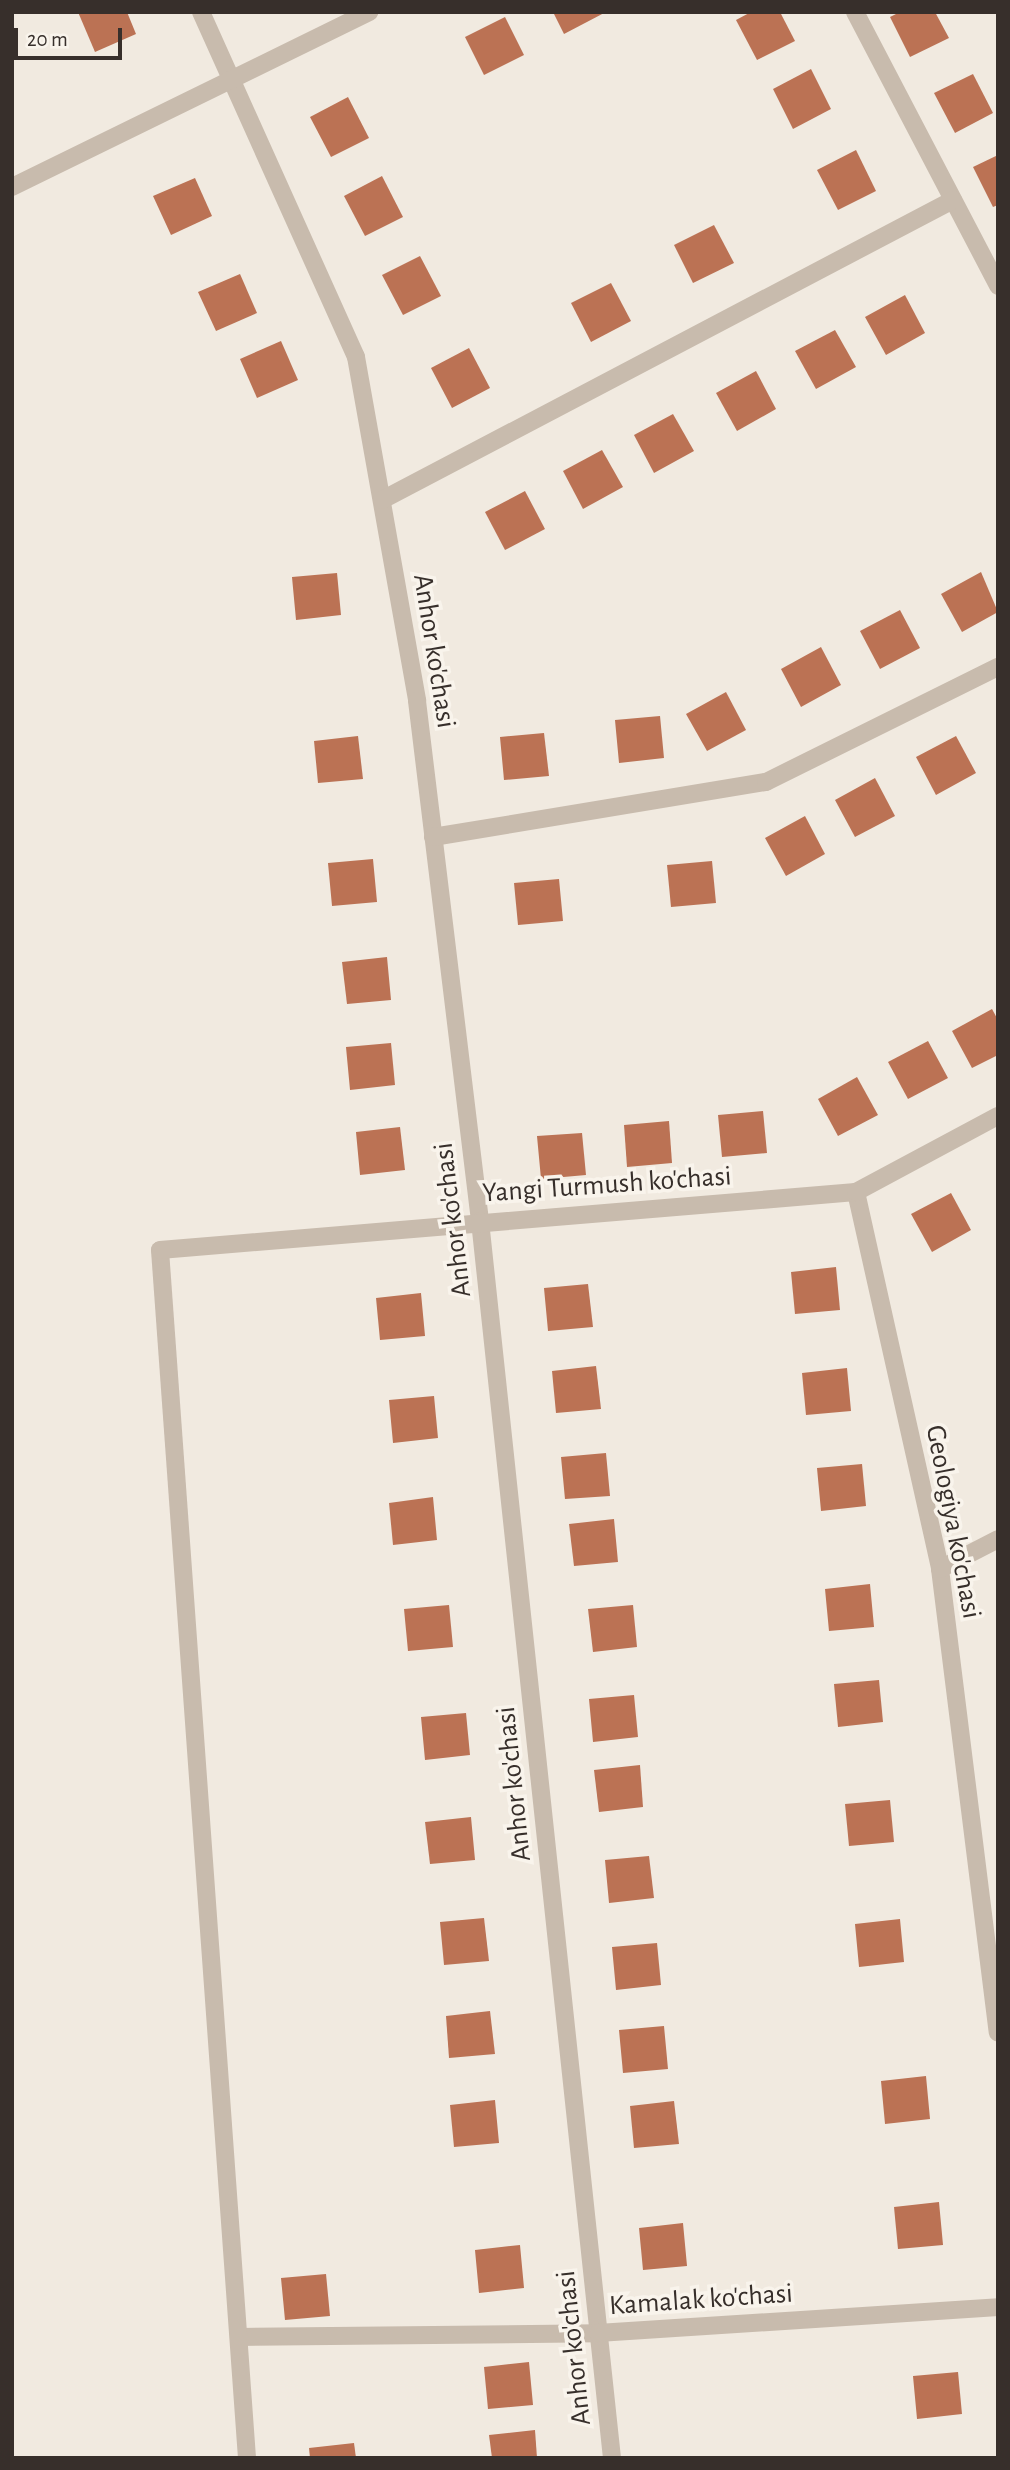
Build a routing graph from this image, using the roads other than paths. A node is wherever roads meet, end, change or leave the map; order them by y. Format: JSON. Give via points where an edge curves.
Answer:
{"nodes":[{"id":1,"x":201,"y":12,"type":"edge"},
{"id":2,"x":369,"y":12,"type":"edge"},
{"id":3,"x":855,"y":12,"type":"edge"},
{"id":4,"x":232,"y":82,"type":"junction"},
{"id":5,"x":12,"y":187,"type":"edge"},
{"id":6,"x":953,"y":200,"type":"junction"},
{"id":7,"x":998,"y":286,"type":"edge"},
{"id":8,"x":382,"y":500,"type":"junction"},
{"id":9,"x":998,"y":667,"type":"edge"},
{"id":10,"x":433,"y":837,"type":"junction"},
{"id":11,"x":998,"y":1116,"type":"edge"},
{"id":12,"x":856,"y":1192,"type":"junction"},
{"id":13,"x":480,"y":1221,"type":"junction"},
{"id":14,"x":998,"y":1539,"type":"edge"},
{"id":15,"x":940,"y":1569,"type":"junction"},
{"id":16,"x":989,"y":1887,"type":"edge"},
{"id":17,"x":998,"y":2032,"type":"edge"},
{"id":18,"x":998,"y":2306,"type":"edge"},
{"id":19,"x":598,"y":2333,"type":"junction"},
{"id":20,"x":239,"y":2337,"type":"junction"},
{"id":21,"x":247,"y":2458,"type":"edge"},
{"id":22,"x":612,"y":2458,"type":"edge"}],
"edges":[{"from":1,"to":4,"type":"street","name":"Anhor ko'chasi"},
{"from":2,"to":4,"type":"street"},
{"from":3,"to":6,"type":"street"},
{"from":4,"to":5,"type":"street"},
{"from":4,"to":8,"type":"street","name":"Anhor ko'chasi","via":[[356,356]]},
{"from":6,"to":7,"type":"street"},
{"from":6,"to":8,"type":"street"},
{"from":8,"to":10,"type":"street","name":"Anhor ko'chasi","via":[[417,701]]},
{"from":9,"to":10,"type":"street","via":[[766,782]]},
{"from":10,"to":13,"type":"street","name":"Anhor ko'chasi"},
{"from":11,"to":12,"type":"street","name":"Yangi Turmush ko'chasi"},
{"from":12,"to":13,"type":"street","name":"Yangi Turmush ko'chasi"},
{"from":12,"to":15,"type":"street","name":"Geologiya ko'chasi"},
{"from":13,"to":19,"type":"street","name":"Anhor ko'chasi"},
{"from":13,"to":20,"type":"street","name":"Yangi Turmush ko'chasi","via":[[160,1250]]},
{"from":14,"to":15,"type":"street"},
{"from":15,"to":16,"type":"street","name":"Geologiya ko'chasi"},
{"from":16,"to":17,"type":"street","name":"Geologiya ko'chasi"},
{"from":18,"to":19,"type":"street","name":"Kamalak ko'chasi"},
{"from":19,"to":20,"type":"street","name":"Kamalak ko'chasi"},
{"from":19,"to":22,"type":"street","name":"Anhor ko'chasi"},
{"from":20,"to":21,"type":"street"}]}
